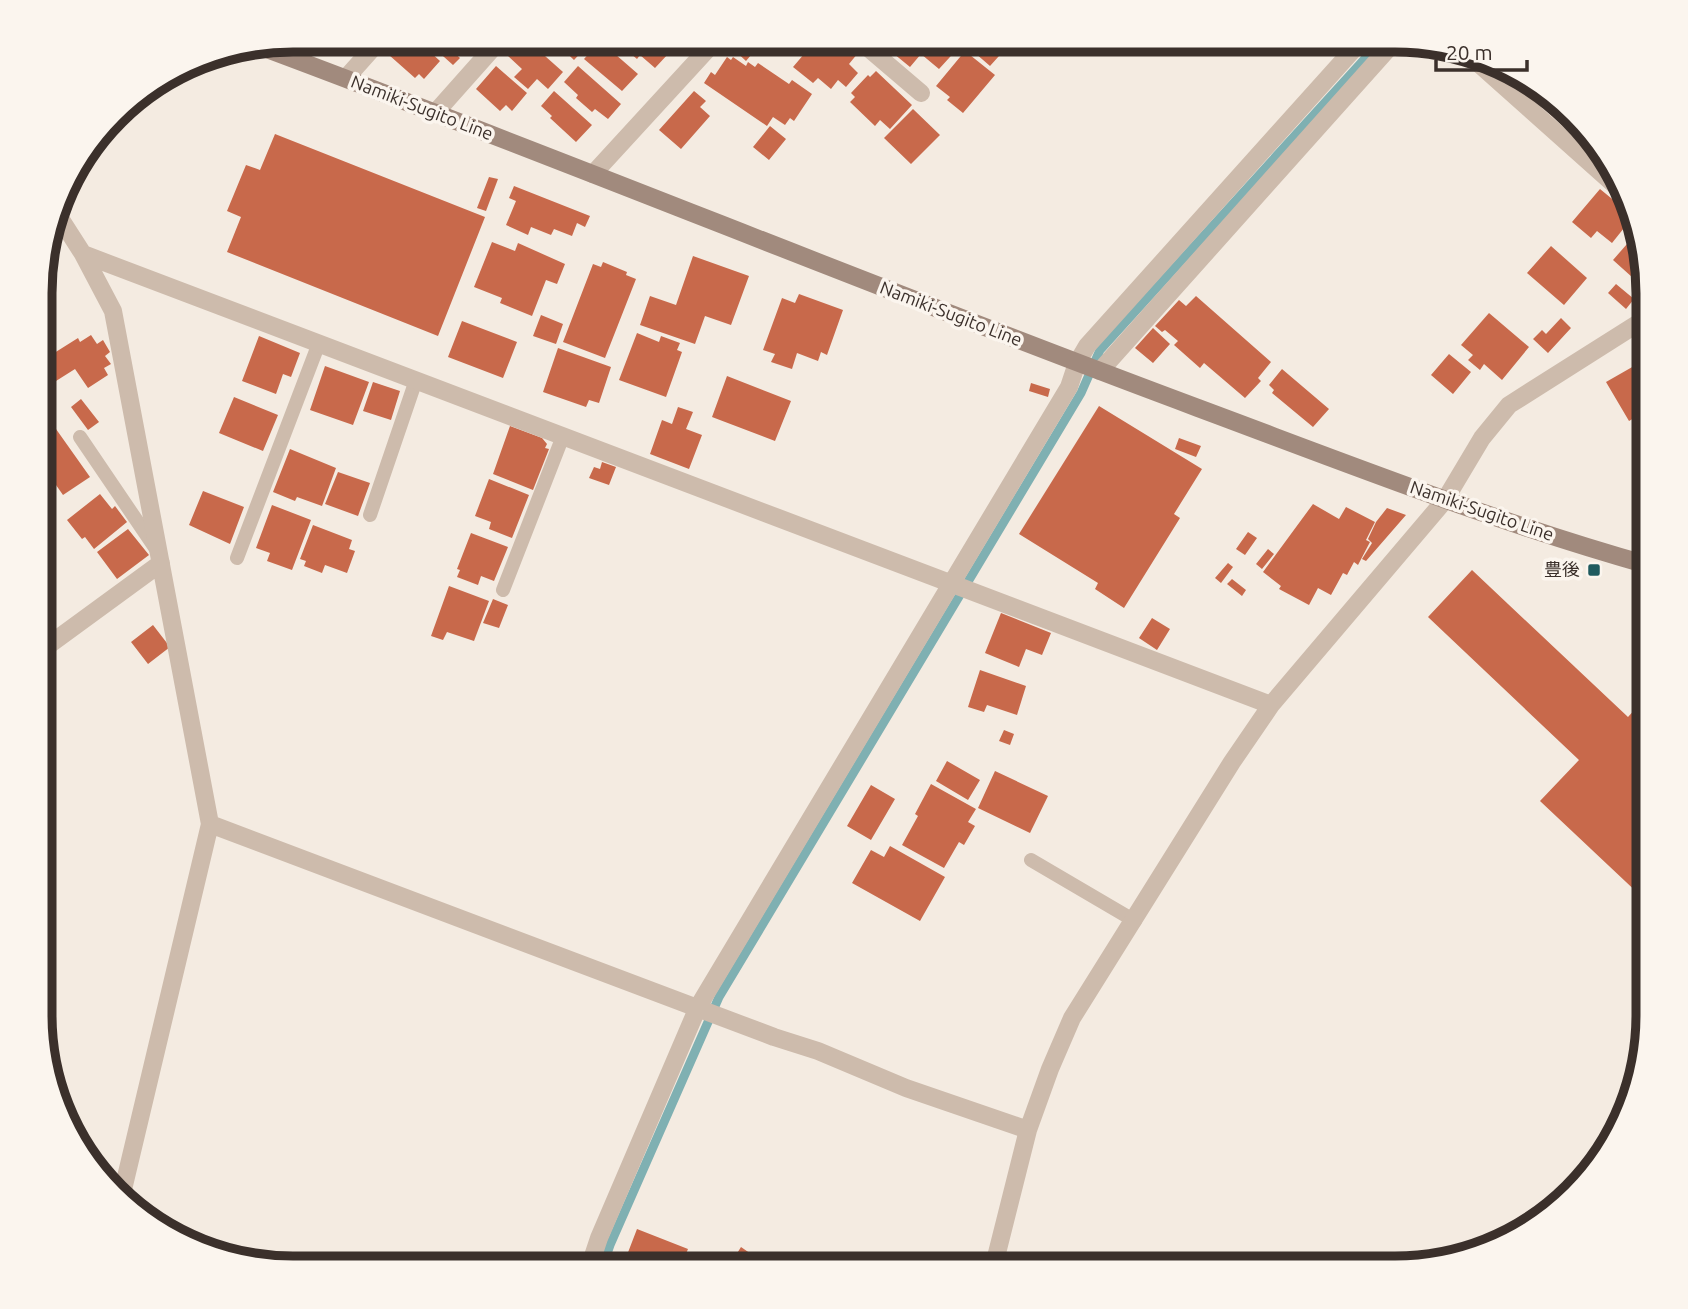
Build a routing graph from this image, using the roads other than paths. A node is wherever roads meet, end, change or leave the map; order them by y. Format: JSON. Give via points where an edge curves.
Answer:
{"nodes":[{"id":1,"x":369,"y":52,"type":"edge"},
{"id":2,"x":489,"y":52,"type":"edge"},
{"id":3,"x":705,"y":52,"type":"edge"},
{"id":4,"x":279,"y":53,"type":"edge"},
{"id":5,"x":874,"y":53,"type":"edge"},
{"id":6,"x":1350,"y":53,"type":"edge"},
{"id":7,"x":1384,"y":53,"type":"edge"},
{"id":8,"x":1487,"y":71,"type":"edge"},
{"id":9,"x":345,"y":78,"type":"junction"},
{"id":10,"x":921,"y":93,"type":"dead end"},
{"id":11,"x":436,"y":112,"type":"junction"},
{"id":12,"x":593,"y":174,"type":"junction"},
{"id":13,"x":1604,"y":175,"type":"edge"},
{"id":14,"x":63,"y":223,"type":"edge"},
{"id":15,"x":83,"y":254,"type":"junction"},
{"id":16,"x":1636,"y":325,"type":"edge"},
{"id":17,"x":319,"y":343,"type":"junction"},
{"id":18,"x":1077,"y":363,"type":"junction"},
{"id":19,"x":1100,"y":371,"type":"junction"},
{"id":20,"x":416,"y":380,"type":"junction"},
{"id":21,"x":564,"y":436,"type":"junction"},
{"id":22,"x":80,"y":437,"type":"dead end"},
{"id":23,"x":1445,"y":500,"type":"junction"},
{"id":24,"x":370,"y":515,"type":"dead end"},
{"id":25,"x":160,"y":558,"type":"junction"},
{"id":26,"x":237,"y":558,"type":"dead end"},
{"id":27,"x":1636,"y":561,"type":"edge"},
{"id":28,"x":950,"y":582,"type":"junction"},
{"id":29,"x":503,"y":590,"type":"dead end"},
{"id":30,"x":52,"y":642,"type":"edge"},
{"id":31,"x":1271,"y":705,"type":"junction"},
{"id":32,"x":210,"y":824,"type":"junction"},
{"id":33,"x":1031,"y":860,"type":"dead end"},
{"id":34,"x":1135,"y":921,"type":"junction"},
{"id":35,"x":698,"y":1007,"type":"junction"},
{"id":36,"x":1028,"y":1130,"type":"junction"},
{"id":37,"x":124,"y":1186,"type":"edge"},
{"id":38,"x":593,"y":1256,"type":"edge"},
{"id":39,"x":996,"y":1256,"type":"edge"}],
"edges":[{"from":1,"to":9,"type":"street"},
{"from":2,"to":11,"type":"street"},
{"from":3,"to":12,"type":"street"},
{"from":4,"to":9,"type":"main road","name":"Namiki-Sugito Line"},
{"from":5,"to":10,"type":"street"},
{"from":6,"to":18,"type":"street","via":[[1087,346]]},
{"from":7,"to":19,"type":"street"},
{"from":8,"to":13,"type":"street"},
{"from":9,"to":11,"type":"main road","name":"Namiki-Sugito Line"},
{"from":11,"to":12,"type":"main road","name":"Namiki-Sugito Line"},
{"from":12,"to":18,"type":"main road","name":"Namiki-Sugito Line"},
{"from":14,"to":15,"type":"street"},
{"from":15,"to":17,"type":"street"},
{"from":15,"to":25,"type":"street","via":[[113,311]]},
{"from":16,"to":23,"type":"street","via":[[1509,405],[1482,438]]},
{"from":17,"to":20,"type":"street"},
{"from":17,"to":26,"type":"lane"},
{"from":18,"to":19,"type":"main road","name":"Namiki-Sugito Line"},
{"from":18,"to":28,"type":"street","via":[[1069,387]]},
{"from":19,"to":23,"type":"main road","name":"Namiki-Sugito Line"},
{"from":20,"to":21,"type":"street"},
{"from":20,"to":24,"type":"lane"},
{"from":21,"to":28,"type":"street"},
{"from":21,"to":29,"type":"lane"},
{"from":22,"to":25,"type":"lane"},
{"from":23,"to":27,"type":"main road","name":"Namiki-Sugito Line"},
{"from":23,"to":31,"type":"street"},
{"from":25,"to":30,"type":"street"},
{"from":25,"to":32,"type":"street"},
{"from":28,"to":31,"type":"street"},
{"from":28,"to":35,"type":"street"},
{"from":31,"to":34,"type":"street"},
{"from":32,"to":35,"type":"street"},
{"from":32,"to":37,"type":"street"},
{"from":33,"to":34,"type":"lane"},
{"from":34,"to":36,"type":"street","via":[[1072,1018]]},
{"from":35,"to":36,"type":"street"},
{"from":35,"to":38,"type":"street"},
{"from":36,"to":39,"type":"street"}]}
